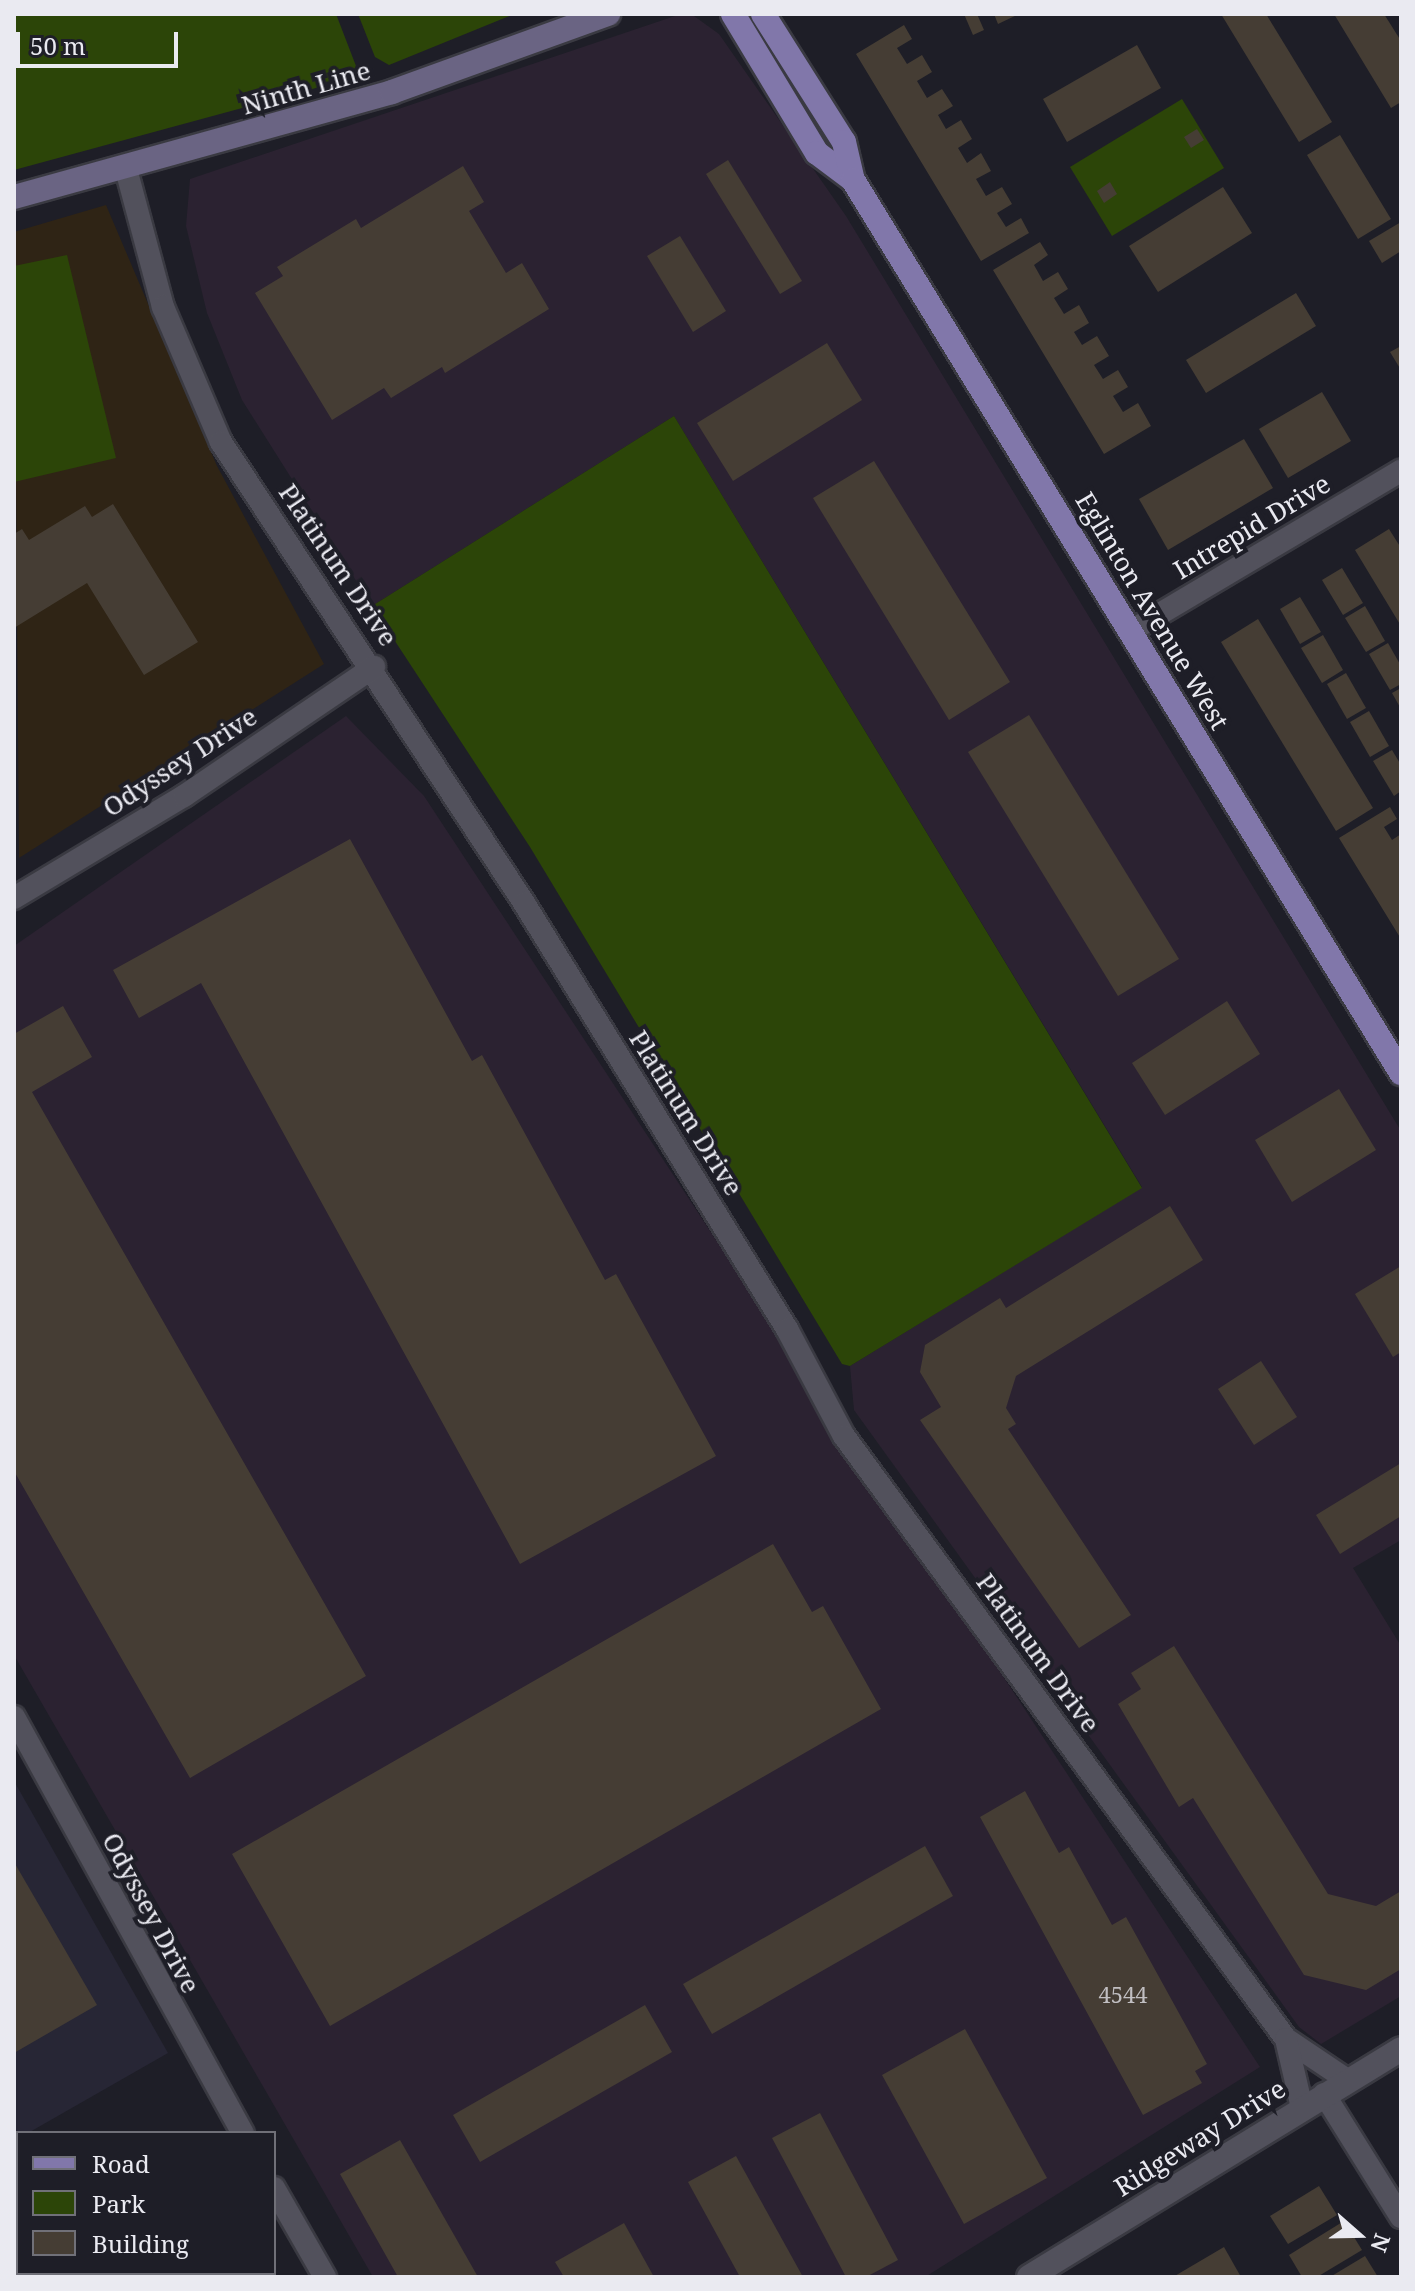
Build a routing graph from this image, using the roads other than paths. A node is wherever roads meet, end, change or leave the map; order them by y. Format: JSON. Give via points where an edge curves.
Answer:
{"nodes":[{"id":1,"x":608,"y":14,"type":"edge"},
{"id":2,"x":733,"y":14,"type":"edge"},
{"id":3,"x":763,"y":14,"type":"edge"},
{"id":4,"x":126,"y":169,"type":"junction"},
{"id":5,"x":853,"y":180,"type":"junction"},
{"id":6,"x":14,"y":197,"type":"edge"},
{"id":7,"x":1401,"y":471,"type":"edge"},
{"id":8,"x":1131,"y":631,"type":"junction"},
{"id":9,"x":374,"y":667,"type":"junction"},
{"id":10,"x":14,"y":898,"type":"edge"},
{"id":11,"x":1401,"y":1073,"type":"edge"},
{"id":12,"x":14,"y":1717,"type":"edge"},
{"id":13,"x":1286,"y":2039,"type":"junction"},
{"id":14,"x":1401,"y":2049,"type":"edge"},
{"id":15,"x":1347,"y":2080,"type":"junction"},
{"id":16,"x":1324,"y":2094,"type":"junction"},
{"id":17,"x":1302,"y":2108,"type":"junction"},
{"id":18,"x":242,"y":2131,"type":"edge"},
{"id":19,"x":276,"y":2191,"type":"edge"},
{"id":20,"x":1401,"y":2217,"type":"edge"},
{"id":21,"x":325,"y":2277,"type":"edge"},
{"id":22,"x":1029,"y":2277,"type":"edge"}],
"edges":[{"from":1,"to":4,"type":"main road","name":"Ninth Line","via":[[392,92]]},
{"from":2,"to":5,"type":"main road","name":"Eglinton Avenue West","via":[[817,153]]},
{"from":3,"to":5,"type":"main road","name":"Eglinton Avenue West","via":[[844,142]]},
{"from":4,"to":6,"type":"main road","name":"Ninth Line"},
{"from":4,"to":9,"type":"street","name":"Platinum Drive","via":[[163,307],[221,442]]},
{"from":5,"to":8,"type":"main road","name":"Eglinton Avenue West"},
{"from":7,"to":8,"type":"street","name":"Intrepid Drive"},
{"from":8,"to":11,"type":"main road","name":"Eglinton Avenue West"},
{"from":9,"to":10,"type":"street","name":"Odyssey Drive","via":[[184,796]]},
{"from":9,"to":13,"type":"street","name":"Platinum Drive","via":[[787,1329],[844,1436]]},
{"from":12,"to":18,"type":"street","name":"Odyssey Drive"},
{"from":13,"to":15,"type":"street","name":"Platinum Drive"},
{"from":13,"to":17,"type":"street","name":"Platinum Drive"},
{"from":14,"to":15,"type":"street","name":"Ridgeway Drive"},
{"from":15,"to":16,"type":"street","name":"Ridgeway Drive"},
{"from":16,"to":17,"type":"street","name":"Ridgeway Drive"},
{"from":16,"to":20,"type":"street"},
{"from":17,"to":22,"type":"street","name":"Ridgeway Drive"},
{"from":19,"to":21,"type":"street"}]}
